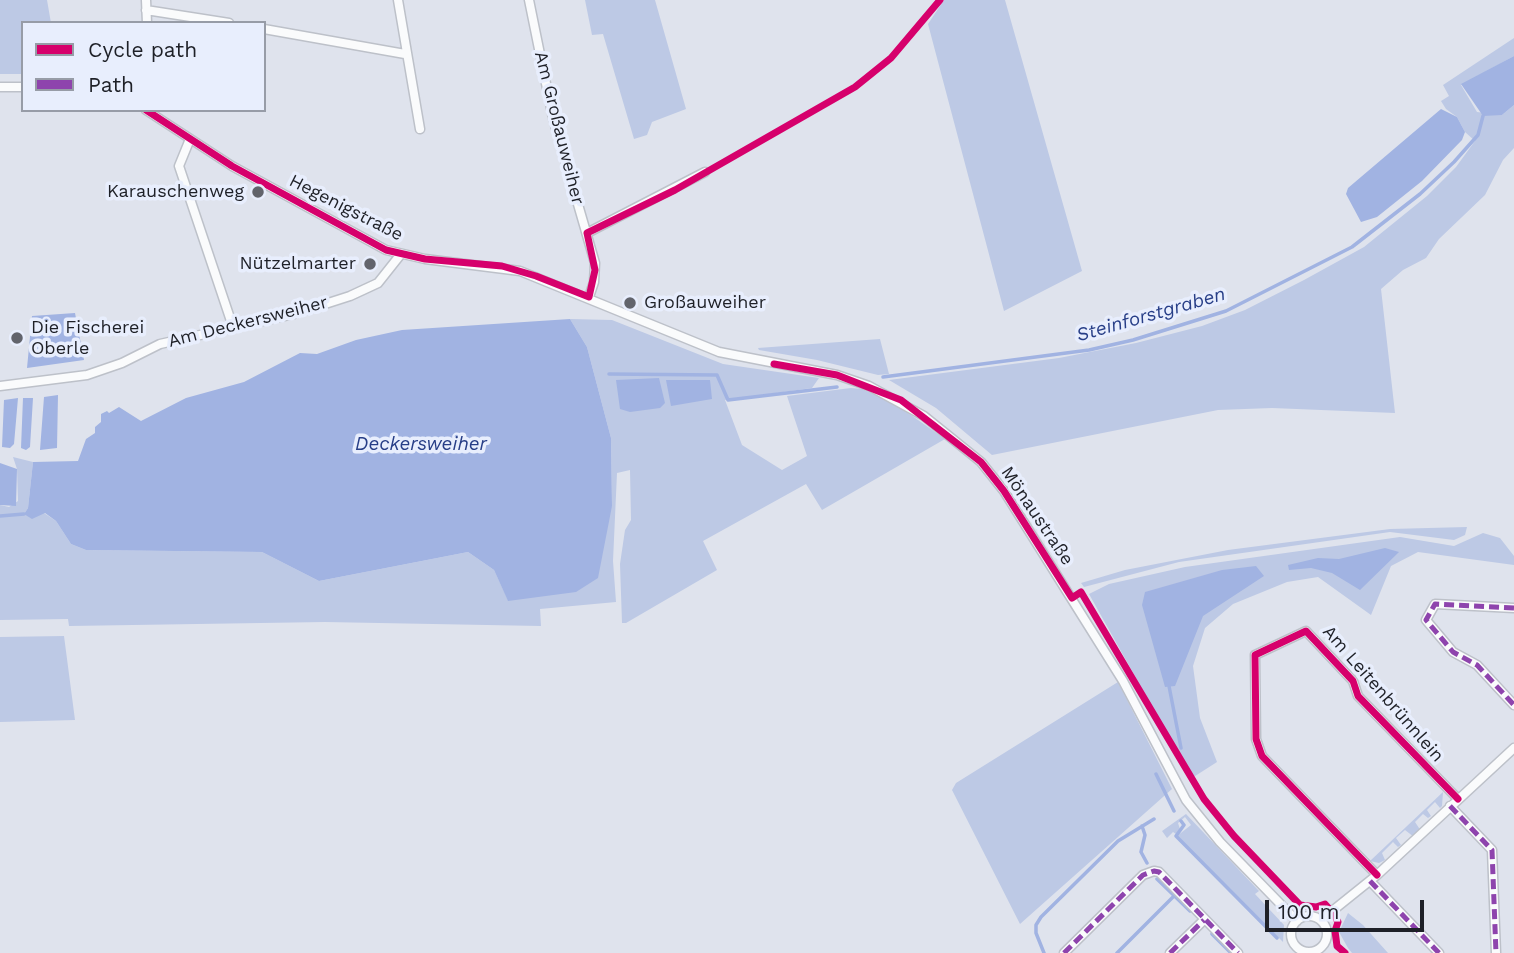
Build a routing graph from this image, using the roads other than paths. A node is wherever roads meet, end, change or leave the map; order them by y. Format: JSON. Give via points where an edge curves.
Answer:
{"nodes":[{"id":1,"x":146,"y":0,"type":"edge"},
{"id":2,"x":398,"y":0,"type":"edge"},
{"id":3,"x":529,"y":0,"type":"edge"},
{"id":4,"x":146,"y":10,"type":"junction"},
{"id":5,"x":147,"y":21,"type":"edge"},
{"id":6,"x":216,"y":21,"type":"edge"},
{"id":7,"x":266,"y":29,"type":"edge"},
{"id":8,"x":405,"y":54,"type":"junction"},
{"id":9,"x":0,"y":87,"type":"edge"},
{"id":10,"x":21,"y":87,"type":"edge"},
{"id":11,"x":149,"y":112,"type":"edge"},
{"id":12,"x":420,"y":129,"type":"dead end"},
{"id":13,"x":190,"y":139,"type":"junction"},
{"id":14,"x":705,"y":172,"type":"dead end"},
{"id":15,"x":587,"y":233,"type":"junction"},
{"id":16,"x":401,"y":254,"type":"junction"},
{"id":17,"x":589,"y":297,"type":"junction"},
{"id":18,"x":233,"y":327,"type":"junction"},
{"id":19,"x":0,"y":386,"type":"edge"},
{"id":20,"x":869,"y":386,"type":"joint"},
{"id":21,"x":1514,"y":608,"type":"edge"},
{"id":22,"x":1514,"y":705,"type":"edge"},
{"id":23,"x":1514,"y":748,"type":"edge"},
{"id":24,"x":1458,"y":799,"type":"junction"},
{"id":25,"x":1450,"y":806,"type":"junction"},
{"id":26,"x":1374,"y":878,"type":"junction"},
{"id":27,"x":1204,"y":920,"type":"junction"},
{"id":28,"x":1321,"y":920,"type":"junction"},
{"id":29,"x":1297,"y":921,"type":"junction"},
{"id":30,"x":1294,"y":950,"type":"edge"},
{"id":31,"x":1324,"y":950,"type":"edge"},
{"id":32,"x":1064,"y":953,"type":"edge"},
{"id":33,"x":1170,"y":953,"type":"edge"},
{"id":34,"x":1238,"y":953,"type":"edge"},
{"id":35,"x":1439,"y":953,"type":"edge"},
{"id":36,"x":1496,"y":953,"type":"edge"}],
"edges":[{"from":1,"to":4,"type":"street"},
{"from":2,"to":8,"type":"street"},
{"from":3,"to":15,"type":"street","name":"Am Großauweiher","via":[[553,118]]},
{"from":4,"to":5,"type":"street"},
{"from":4,"to":6,"type":"street"},
{"from":7,"to":8,"type":"street"},
{"from":8,"to":12,"type":"street"},
{"from":9,"to":10,"type":"street"},
{"from":11,"to":13,"type":"street","name":"Hegenigstraße"},
{"from":13,"to":16,"type":"street","name":"Hegenigstraße","via":[[285,196]]},
{"from":13,"to":18,"type":"street","via":[[179,166]]},
{"from":14,"to":15,"type":"street"},
{"from":15,"to":17,"type":"street","name":"Am Großauweiher","via":[[595,270]]},
{"from":16,"to":17,"type":"street","name":"Hegenigstraße","via":[[502,266]]},
{"from":16,"to":18,"type":"street","name":"Am Deckersweiher","via":[[378,283],[350,296]]},
{"from":17,"to":20,"type":"street","name":"Hegenigstraße","via":[[719,352]]},
{"from":18,"to":19,"type":"street","name":"Am Deckersweiher","via":[[160,344],[87,375]]},
{"from":20,"to":29,"type":"street","name":"Mönaustraße","via":[[924,416],[981,462],[1083,615],[1186,800]]},
{"from":21,"to":22,"type":"street","via":[[1435,604],[1426,620],[1453,652],[1476,665]]},
{"from":23,"to":24,"type":"street"},
{"from":24,"to":25,"type":"street"},
{"from":24,"to":26,"type":"street","name":"Am Leitenbrünnlein","via":[[1358,696],[1353,681],[1306,631],[1255,655],[1256,740],[1262,756]]},
{"from":25,"to":26,"type":"street"},
{"from":25,"to":36,"type":"street","via":[[1492,850]]},
{"from":26,"to":28,"type":"street"},
{"from":26,"to":35,"type":"street"},
{"from":27,"to":32,"type":"street","via":[[1159,872],[1148,872]]},
{"from":27,"to":33,"type":"street"},
{"from":27,"to":34,"type":"street"},
{"from":28,"to":29,"type":"street","via":[[1307,916]]},
{"from":28,"to":31,"type":"street","via":[[1327,933]]},
{"from":29,"to":30,"type":"street","via":[[1292,935]]},
{"from":30,"to":31,"type":"street"}]}
